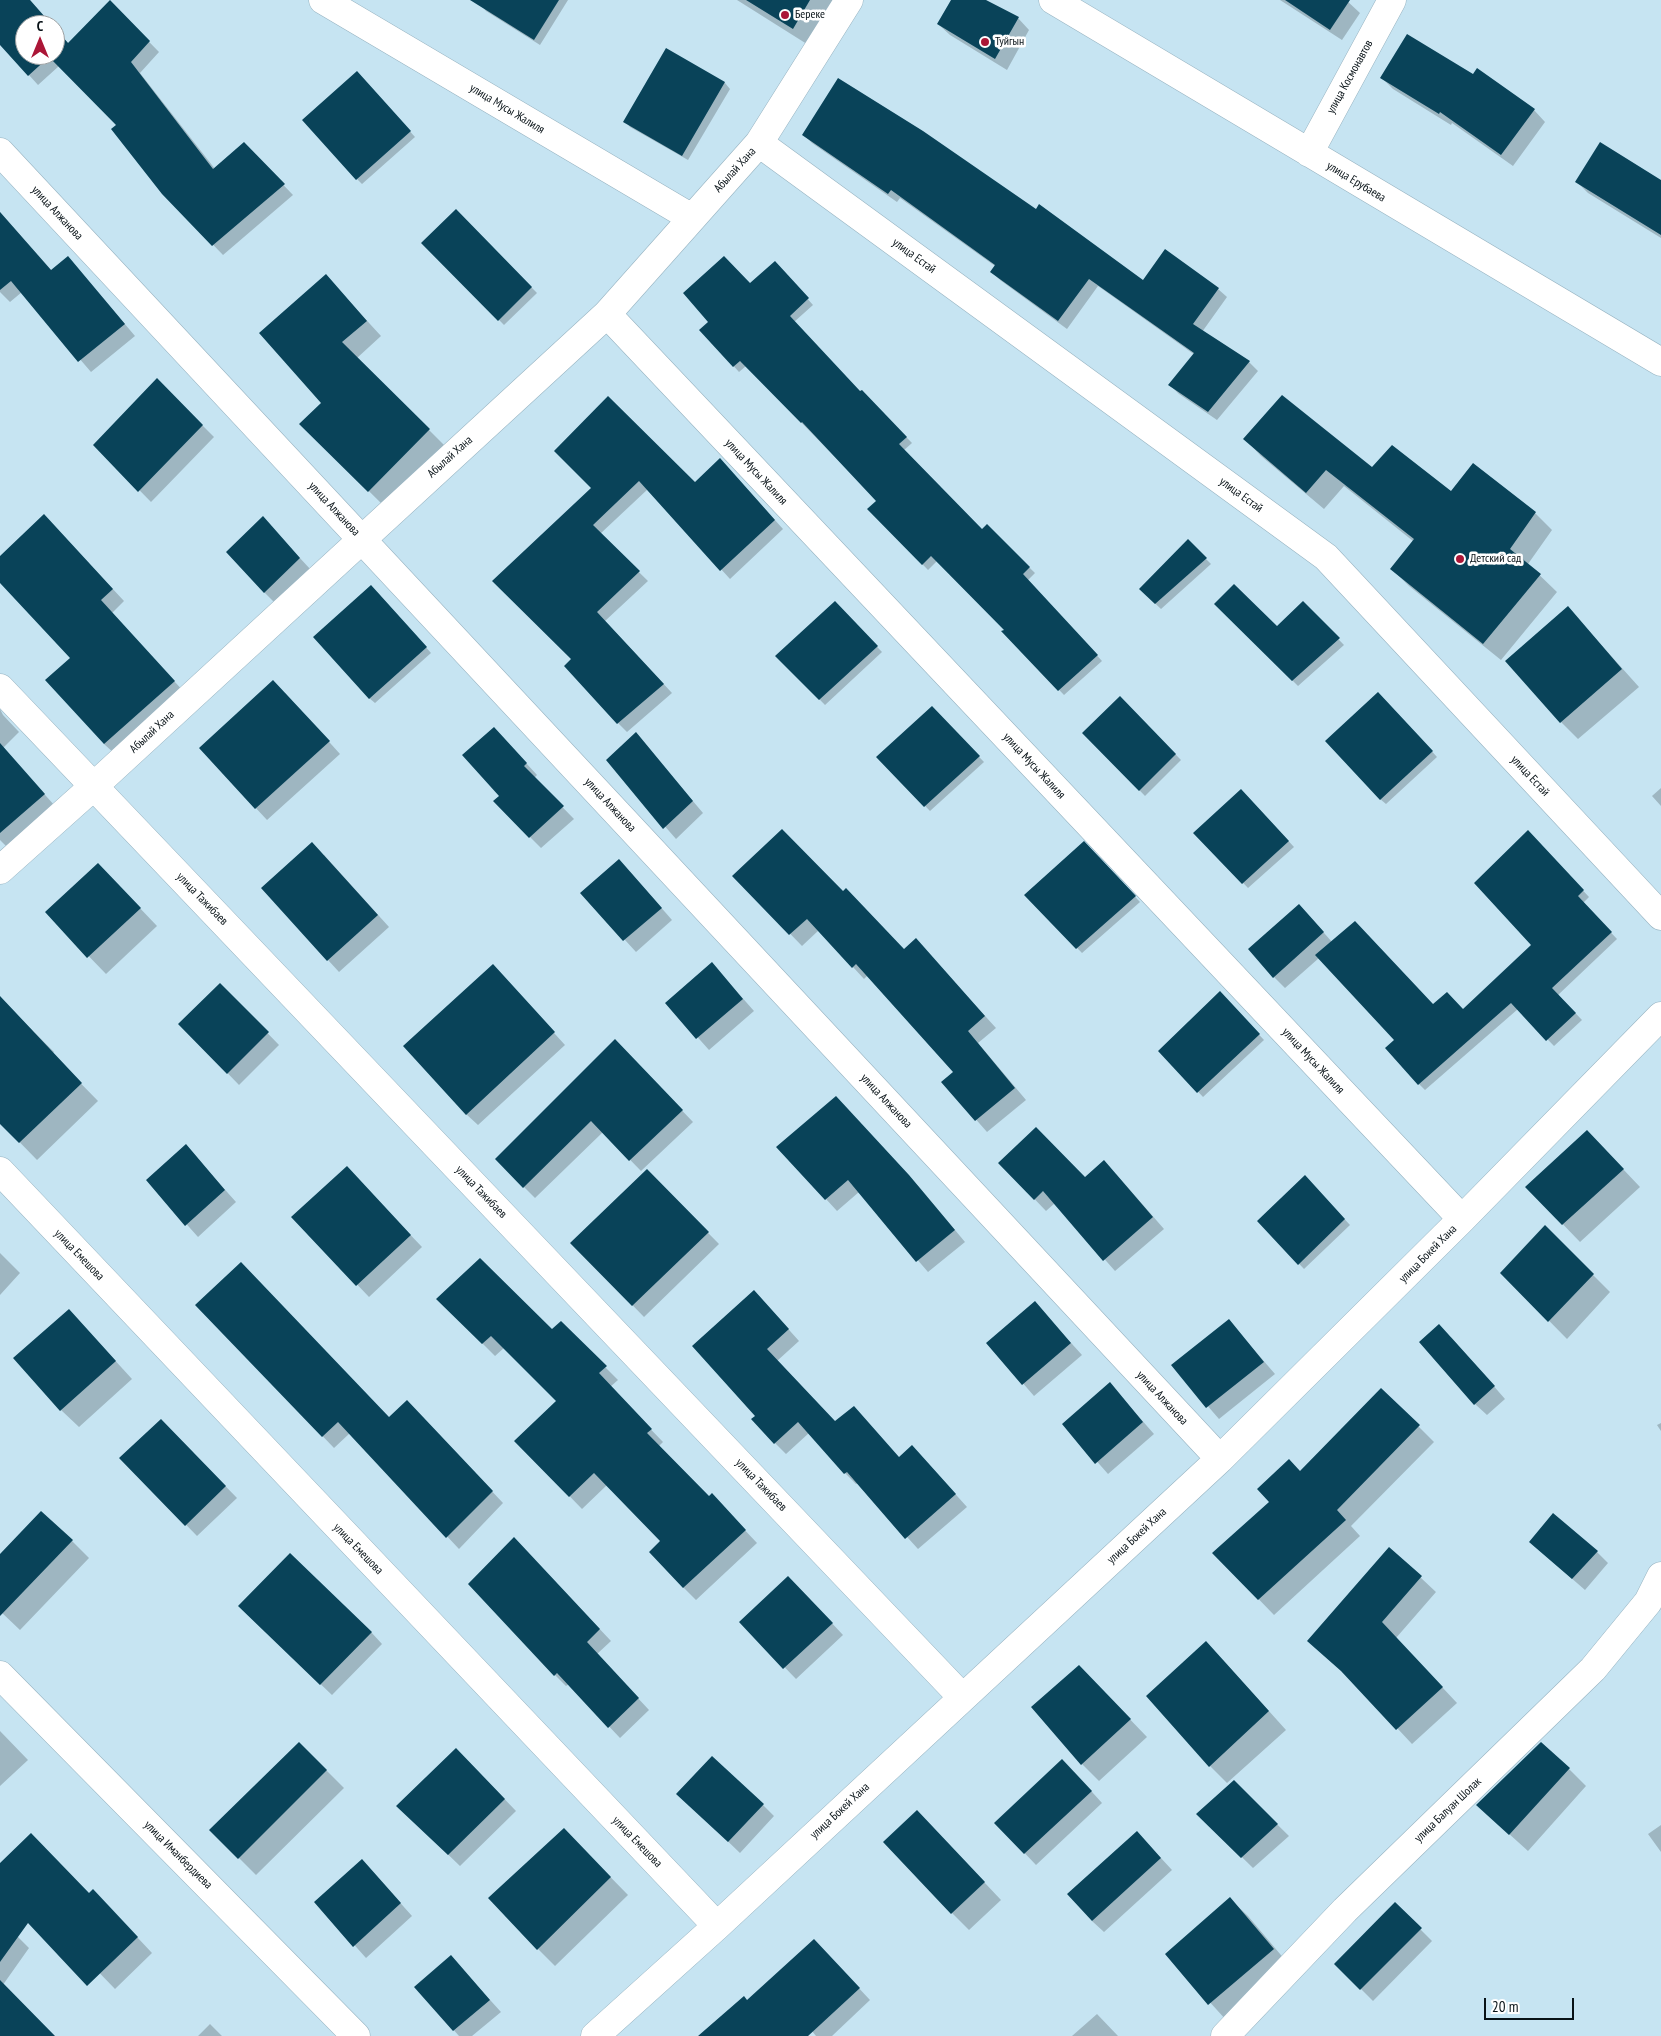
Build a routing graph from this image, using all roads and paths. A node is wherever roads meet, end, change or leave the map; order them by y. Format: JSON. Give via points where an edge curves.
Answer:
{"nodes":[{"id":1,"x":323,"y":0,"type":"edge"},
{"id":2,"x":849,"y":0,"type":"edge"},
{"id":3,"x":1053,"y":0,"type":"edge"},
{"id":4,"x":1392,"y":0,"type":"edge"},
{"id":5,"x":759,"y":143,"type":"junction"},
{"id":6,"x":0,"y":152,"type":"edge"},
{"id":7,"x":1308,"y":153,"type":"junction"},
{"id":8,"x":692,"y":218,"type":"junction"},
{"id":9,"x":606,"y":314,"type":"junction"},
{"id":10,"x":1661,"y":362,"type":"edge"},
{"id":11,"x":361,"y":538,"type":"junction"},
{"id":12,"x":0,"y":688,"type":"edge"},
{"id":13,"x":94,"y":786,"type":"junction"},
{"id":14,"x":0,"y":870,"type":"edge"},
{"id":15,"x":1661,"y":916,"type":"edge"},
{"id":16,"x":1661,"y":1016,"type":"edge"},
{"id":17,"x":0,"y":1171,"type":"edge"},
{"id":18,"x":1462,"y":1219,"type":"junction"},
{"id":19,"x":1220,"y":1459,"type":"junction"},
{"id":20,"x":1661,"y":1576,"type":"edge"},
{"id":21,"x":0,"y":1674,"type":"edge"},
{"id":22,"x":962,"y":1697,"type":"junction"},
{"id":23,"x":717,"y":1926,"type":"junction"},
{"id":24,"x":356,"y":2036,"type":"edge"},
{"id":25,"x":594,"y":2036,"type":"edge"},
{"id":26,"x":1225,"y":2036,"type":"edge"}],
"edges":[{"from":1,"to":8,"type":"street","name":"улица Мусы Жалиля"},
{"from":2,"to":5,"type":"street","name":"Абылай Хана"},
{"from":3,"to":7,"type":"street","name":"улица Ерубаева"},
{"from":4,"to":7,"type":"street","name":"улица Космонавтов"},
{"from":5,"to":8,"type":"street","name":"Абылай Хана"},
{"from":5,"to":15,"type":"street","name":"улица Естай","via":[[1326,557]]},
{"from":6,"to":11,"type":"street","name":"улица Алжанова"},
{"from":7,"to":10,"type":"street","name":"улица Ерубаева"},
{"from":8,"to":9,"type":"street","name":"Абылай Хана"},
{"from":9,"to":11,"type":"street","name":"Абылай Хана"},
{"from":9,"to":18,"type":"street","name":"улица Мусы Жалиля"},
{"from":11,"to":13,"type":"street","name":"Абылай Хана"},
{"from":11,"to":19,"type":"street","name":"улица Алжанова"},
{"from":12,"to":13,"type":"street","name":"улица Тажибаев"},
{"from":13,"to":14,"type":"street","name":"Абылай Хана"},
{"from":13,"to":22,"type":"street","name":"улица Тажибаев"},
{"from":16,"to":18,"type":"street","name":"улица Бокей Хана"},
{"from":17,"to":23,"type":"street","name":"улица Емешова"},
{"from":18,"to":19,"type":"street","name":"улица Бокей Хана"},
{"from":19,"to":22,"type":"street","name":"улица Бокей Хана"},
{"from":20,"to":26,"type":"street","name":"улица Балуан Шолак","via":[[1648,1602],[1593,1669],[1345,1910]]},
{"from":21,"to":24,"type":"street","name":"улица Иманбердиева"},
{"from":22,"to":23,"type":"street","name":"улица Бокей Хана"},
{"from":23,"to":25,"type":"street","name":"улица Бокей Хана"}]}
